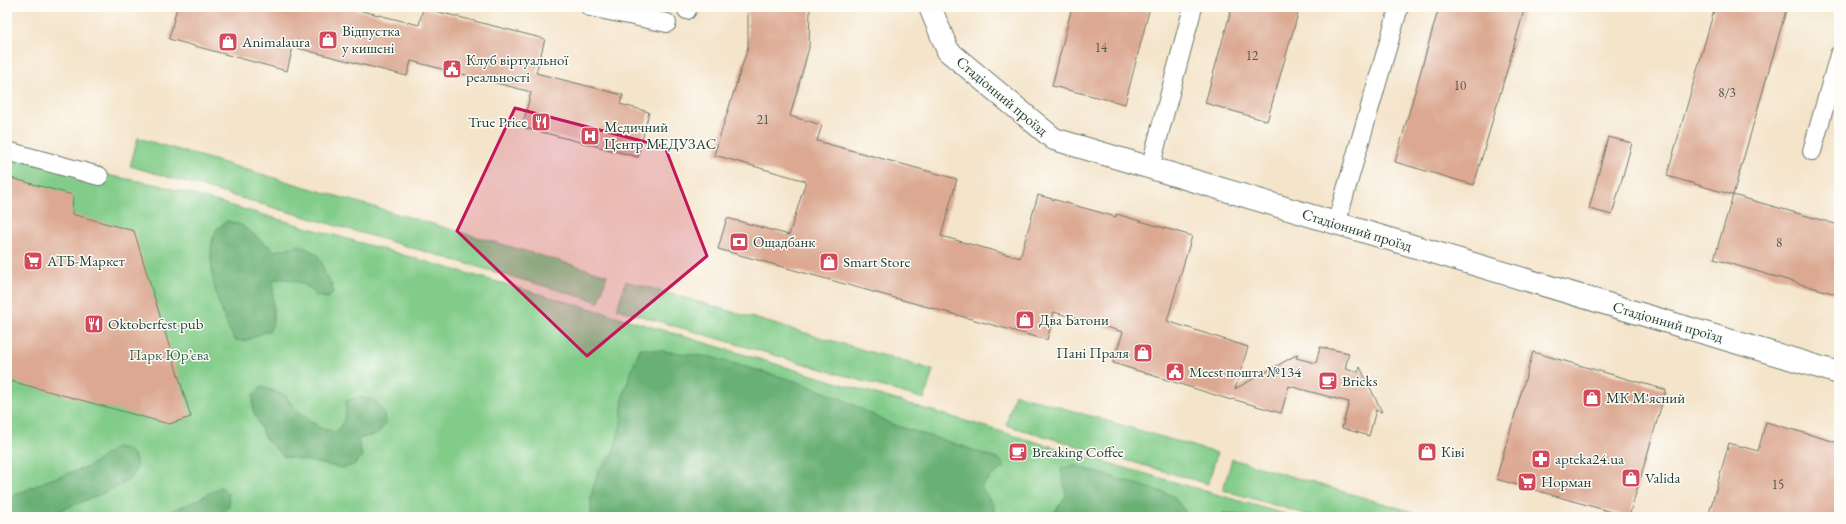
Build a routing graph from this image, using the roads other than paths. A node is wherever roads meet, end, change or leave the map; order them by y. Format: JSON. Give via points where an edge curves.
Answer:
{"nodes":[{"id":1,"x":590,"y":7,"type":"edge"},
{"id":2,"x":930,"y":7,"type":"edge"},
{"id":3,"x":1193,"y":7,"type":"edge"},
{"id":4,"x":1399,"y":7,"type":"edge"},
{"id":5,"x":667,"y":23,"type":"dead end"},
{"id":6,"x":1839,"y":55,"type":"edge"},
{"id":7,"x":7,"y":151,"type":"edge"},
{"id":8,"x":1812,"y":152,"type":"dead end"},
{"id":9,"x":1150,"y":168,"type":"junction"},
{"id":10,"x":99,"y":176,"type":"dead end"},
{"id":11,"x":1336,"y":224,"type":"junction"},
{"id":12,"x":1839,"y":372,"type":"edge"}],
"edges":[{"from":1,"to":5,"type":"lane"},
{"from":2,"to":9,"type":"street","name":"Стадіонний проїзд","via":[[948,51],[1054,140]]},
{"from":3,"to":9,"type":"lane"},
{"from":4,"to":11,"type":"lane"},
{"from":6,"to":8,"type":"lane"},
{"from":7,"to":10,"type":"lane"},
{"from":9,"to":11,"type":"street","name":"Стадіонний проїзд"},
{"from":11,"to":12,"type":"street","name":"Стадіонний проїзд"}]}
